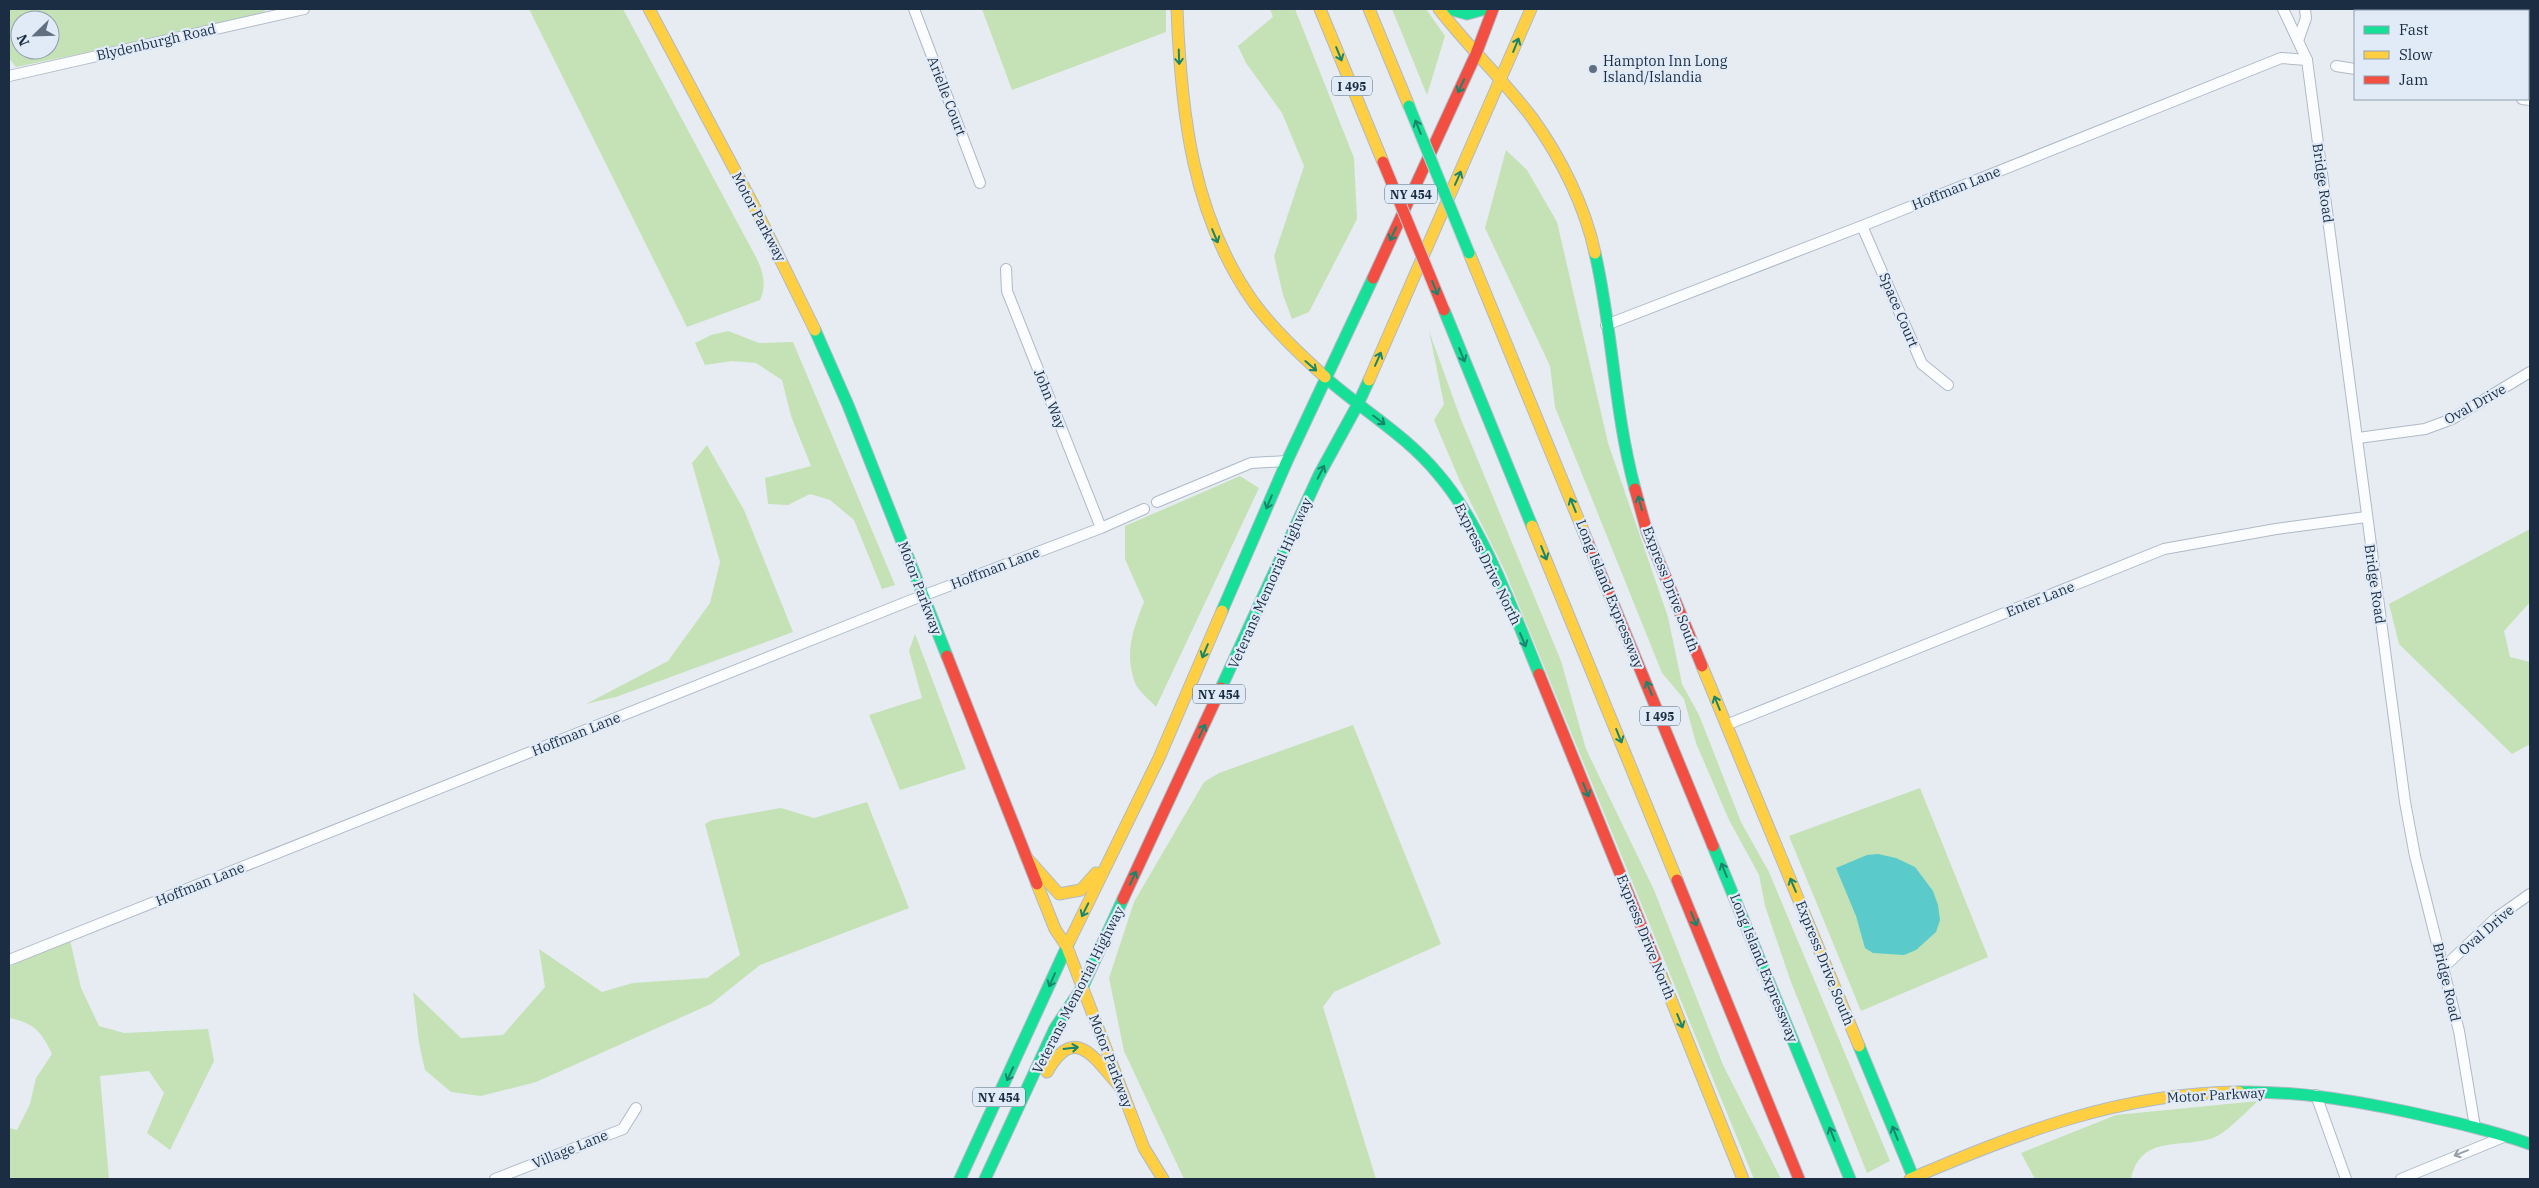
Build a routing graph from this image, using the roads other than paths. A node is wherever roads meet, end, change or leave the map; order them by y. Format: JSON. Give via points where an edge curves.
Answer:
{"nodes":[{"id":1,"x":304,"y":9,"type":"edge"},
{"id":2,"x":649,"y":9,"type":"edge"},
{"id":3,"x":914,"y":9,"type":"edge"},
{"id":4,"x":1177,"y":9,"type":"edge"},
{"id":5,"x":1320,"y":9,"type":"edge"},
{"id":6,"x":1369,"y":9,"type":"edge"},
{"id":7,"x":1439,"y":9,"type":"edge"},
{"id":8,"x":1449,"y":9,"type":"edge"},
{"id":9,"x":1485,"y":9,"type":"edge"},
{"id":10,"x":1493,"y":9,"type":"edge"},
{"id":11,"x":1531,"y":9,"type":"edge"},
{"id":12,"x":2283,"y":9,"type":"edge"},
{"id":13,"x":2305,"y":9,"type":"edge"},
{"id":14,"x":2298,"y":38,"type":"junction"},
{"id":15,"x":1476,"y":54,"type":"junction"},
{"id":16,"x":2306,"y":60,"type":"junction"},
{"id":17,"x":2336,"y":66,"type":"dead end"},
{"id":18,"x":2354,"y":69,"type":"edge"},
{"id":19,"x":9,"y":76,"type":"edge"},
{"id":20,"x":1501,"y":80,"type":"junction"},
{"id":21,"x":980,"y":183,"type":"dead end"},
{"id":22,"x":1862,"y":226,"type":"junction"},
{"id":23,"x":1006,"y":270,"type":"dead end"},
{"id":24,"x":1606,"y":325,"type":"junction"},
{"id":25,"x":2530,"y":372,"type":"edge"},
{"id":26,"x":1327,"y":379,"type":"junction"},
{"id":27,"x":1948,"y":385,"type":"dead end"},
{"id":28,"x":1358,"y":404,"type":"junction"},
{"id":29,"x":2358,"y":438,"type":"junction"},
{"id":30,"x":1287,"y":461,"type":"junction"},
{"id":31,"x":1157,"y":502,"type":"dead end"},
{"id":32,"x":1144,"y":508,"type":"dead end"},
{"id":33,"x":2366,"y":517,"type":"junction"},
{"id":34,"x":1101,"y":528,"type":"junction"},
{"id":35,"x":923,"y":596,"type":"junction"},
{"id":36,"x":1726,"y":725,"type":"junction"},
{"id":37,"x":1136,"y":805,"type":"junction"},
{"id":38,"x":1026,"y":857,"type":"junction"},
{"id":39,"x":2530,"y":894,"type":"edge"},
{"id":40,"x":1067,"y":947,"type":"junction"},
{"id":41,"x":9,"y":960,"type":"edge"},
{"id":42,"x":2444,"y":967,"type":"junction"},
{"id":43,"x":1083,"y":986,"type":"junction"},
{"id":44,"x":1120,"y":1087,"type":"junction"},
{"id":45,"x":2316,"y":1095,"type":"junction"},
{"id":46,"x":636,"y":1108,"type":"dead end"},
{"id":47,"x":2474,"y":1127,"type":"junction"},
{"id":48,"x":2507,"y":1136,"type":"junction"},
{"id":49,"x":1003,"y":1142,"type":"junction"},
{"id":50,"x":2530,"y":1144,"type":"edge"},
{"id":51,"x":495,"y":1179,"type":"edge"},
{"id":52,"x":960,"y":1179,"type":"edge"},
{"id":53,"x":985,"y":1179,"type":"edge"},
{"id":54,"x":1163,"y":1179,"type":"edge"},
{"id":55,"x":1743,"y":1179,"type":"edge"},
{"id":56,"x":1799,"y":1179,"type":"edge"},
{"id":57,"x":1850,"y":1179,"type":"edge"},
{"id":58,"x":1912,"y":1179,"type":"edge"},
{"id":59,"x":2346,"y":1179,"type":"edge"},
{"id":60,"x":2401,"y":1179,"type":"edge"}],
"edges":[{"from":1,"to":19,"type":"street","name":"Blydenburgh Road"},
{"from":2,"to":35,"type":"main road","name":"Motor Parkway","via":[[803,302],[848,405]]},
{"from":3,"to":21,"type":"street","name":"Arielle Court"},
{"from":4,"to":26,"type":"main road","name":"Express Drive North","one_way":true,"via":[[1186,133],[1198,191],[1212,227],[1236,278],[1258,309],[1293,349]]},
{"from":5,"to":56,"type":"main road","number":"I 495","one_way":true,"bridge":true},
{"from":57,"to":6,"type":"main road","name":"Long Island Expressway","number":"I 495","one_way":true,"bridge":true},
{"from":7,"to":15,"type":"main road","name":"Express Drive South"},
{"from":8,"to":9,"type":"main road","via":[[1465,15]]},
{"from":10,"to":15,"type":"main road","name":"Veterans Memorial Highway","number":"NY 454"},
{"from":20,"to":11,"type":"main road","name":"Veterans Memorial Highway","number":"NY 454","one_way":true},
{"from":12,"to":14,"type":"street","name":"Bridge Road"},
{"from":13,"to":14,"type":"street","via":[[2306,18]]},
{"from":14,"to":16,"type":"street","name":"Bridge Road"},
{"from":15,"to":20,"type":"main road","name":"Express Drive South"},
{"from":15,"to":26,"type":"main road","name":"Veterans Memorial Highway","number":"NY 454","one_way":true},
{"from":16,"to":22,"type":"street","name":"Hoffman Lane","via":[[2281,58]]},
{"from":16,"to":29,"type":"street","name":"Bridge Road"},
{"from":17,"to":18,"type":"street"},
{"from":20,"to":24,"type":"main road","name":"Express Drive South","via":[[1558,160],[1586,223]]},
{"from":28,"to":20,"type":"main road","name":"Veterans Memorial Highway","number":"NY 454","one_way":true},
{"from":22,"to":24,"type":"street","name":"Hoffman Lane"},
{"from":22,"to":27,"type":"street","name":"Space Court","via":[[1922,364]]},
{"from":23,"to":34,"type":"street","name":"John Way","via":[[1007,291]]},
{"from":36,"to":24,"type":"main road","name":"Express Drive South","one_way":true,"via":[[1648,532],[1622,434]]},
{"from":25,"to":29,"type":"street","name":"Oval Drive","via":[[2452,419],[2425,429]]},
{"from":26,"to":28,"type":"main road","name":"Express Drive North"},
{"from":26,"to":30,"type":"main road","name":"Veterans Memorial Highway","number":"NY 454"},
{"from":43,"to":28,"type":"main road","name":"Veterans Memorial Highway","number":"NY 454","one_way":true,"via":[[1319,476]]},
{"from":28,"to":55,"type":"main road","name":"Express Drive North","one_way":true,"via":[[1408,442],[1434,467],[1463,509],[1498,580],[1554,711]]},
{"from":29,"to":33,"type":"street","name":"Bridge Road"},
{"from":30,"to":31,"type":"street","via":[[1251,463]]},
{"from":30,"to":37,"type":"main road","name":"Veterans Memorial Highway","number":"NY 454","one_way":true},
{"from":32,"to":34,"type":"street","name":"Hoffman Lane"},
{"from":33,"to":36,"type":"street","name":"Enter Lane","via":[[2164,549]]},
{"from":33,"to":42,"type":"street","name":"Bridge Road","via":[[2405,799],[2415,856]]},
{"from":34,"to":35,"type":"street","name":"Hoffman Lane"},
{"from":35,"to":38,"type":"main road","name":"Motor Parkway"},
{"from":35,"to":41,"type":"street","name":"Hoffman Lane"},
{"from":58,"to":36,"type":"main road","name":"Express Drive South","one_way":true},
{"from":37,"to":38,"type":"main road","via":[[1095,875],[1081,891],[1059,894]]},
{"from":37,"to":40,"type":"main road","name":"Veterans Memorial Highway","number":"NY 454","one_way":true},
{"from":38,"to":40,"type":"main road","name":"Motor Parkway","via":[[1055,929]]},
{"from":39,"to":42,"type":"street","name":"Oval Drive","via":[[2496,918]]},
{"from":40,"to":43,"type":"main road","name":"Motor Parkway"},
{"from":40,"to":52,"type":"main road","name":"Veterans Memorial Highway","number":"NY 454","one_way":true},
{"from":42,"to":47,"type":"street","name":"Bridge Road"},
{"from":43,"to":44,"type":"main road","name":"Motor Parkway"},
{"from":43,"to":49,"type":"main road","name":"Veterans Memorial Highway","number":"NY 454","via":[[1056,1028]]},
{"from":49,"to":44,"type":"main road","one_way":true,"via":[[1063,1049],[1088,1050]]},
{"from":44,"to":54,"type":"main road","name":"Motor Parkway","via":[[1144,1148]]},
{"from":45,"to":47,"type":"main road","name":"Motor Parkway"},
{"from":45,"to":58,"type":"main road","name":"Motor Parkway","via":[[2230,1092],[2136,1101],[2042,1127]]},
{"from":45,"to":59,"type":"street"},
{"from":46,"to":51,"type":"street","name":"Village Lane","via":[[623,1129]]},
{"from":47,"to":48,"type":"main road","name":"Motor Parkway"},
{"from":48,"to":50,"type":"main road","name":"Motor Parkway"},
{"from":48,"to":60,"type":"street","one_way":true},
{"from":49,"to":53,"type":"main road","name":"Veterans Memorial Highway","number":"NY 454"}]}
